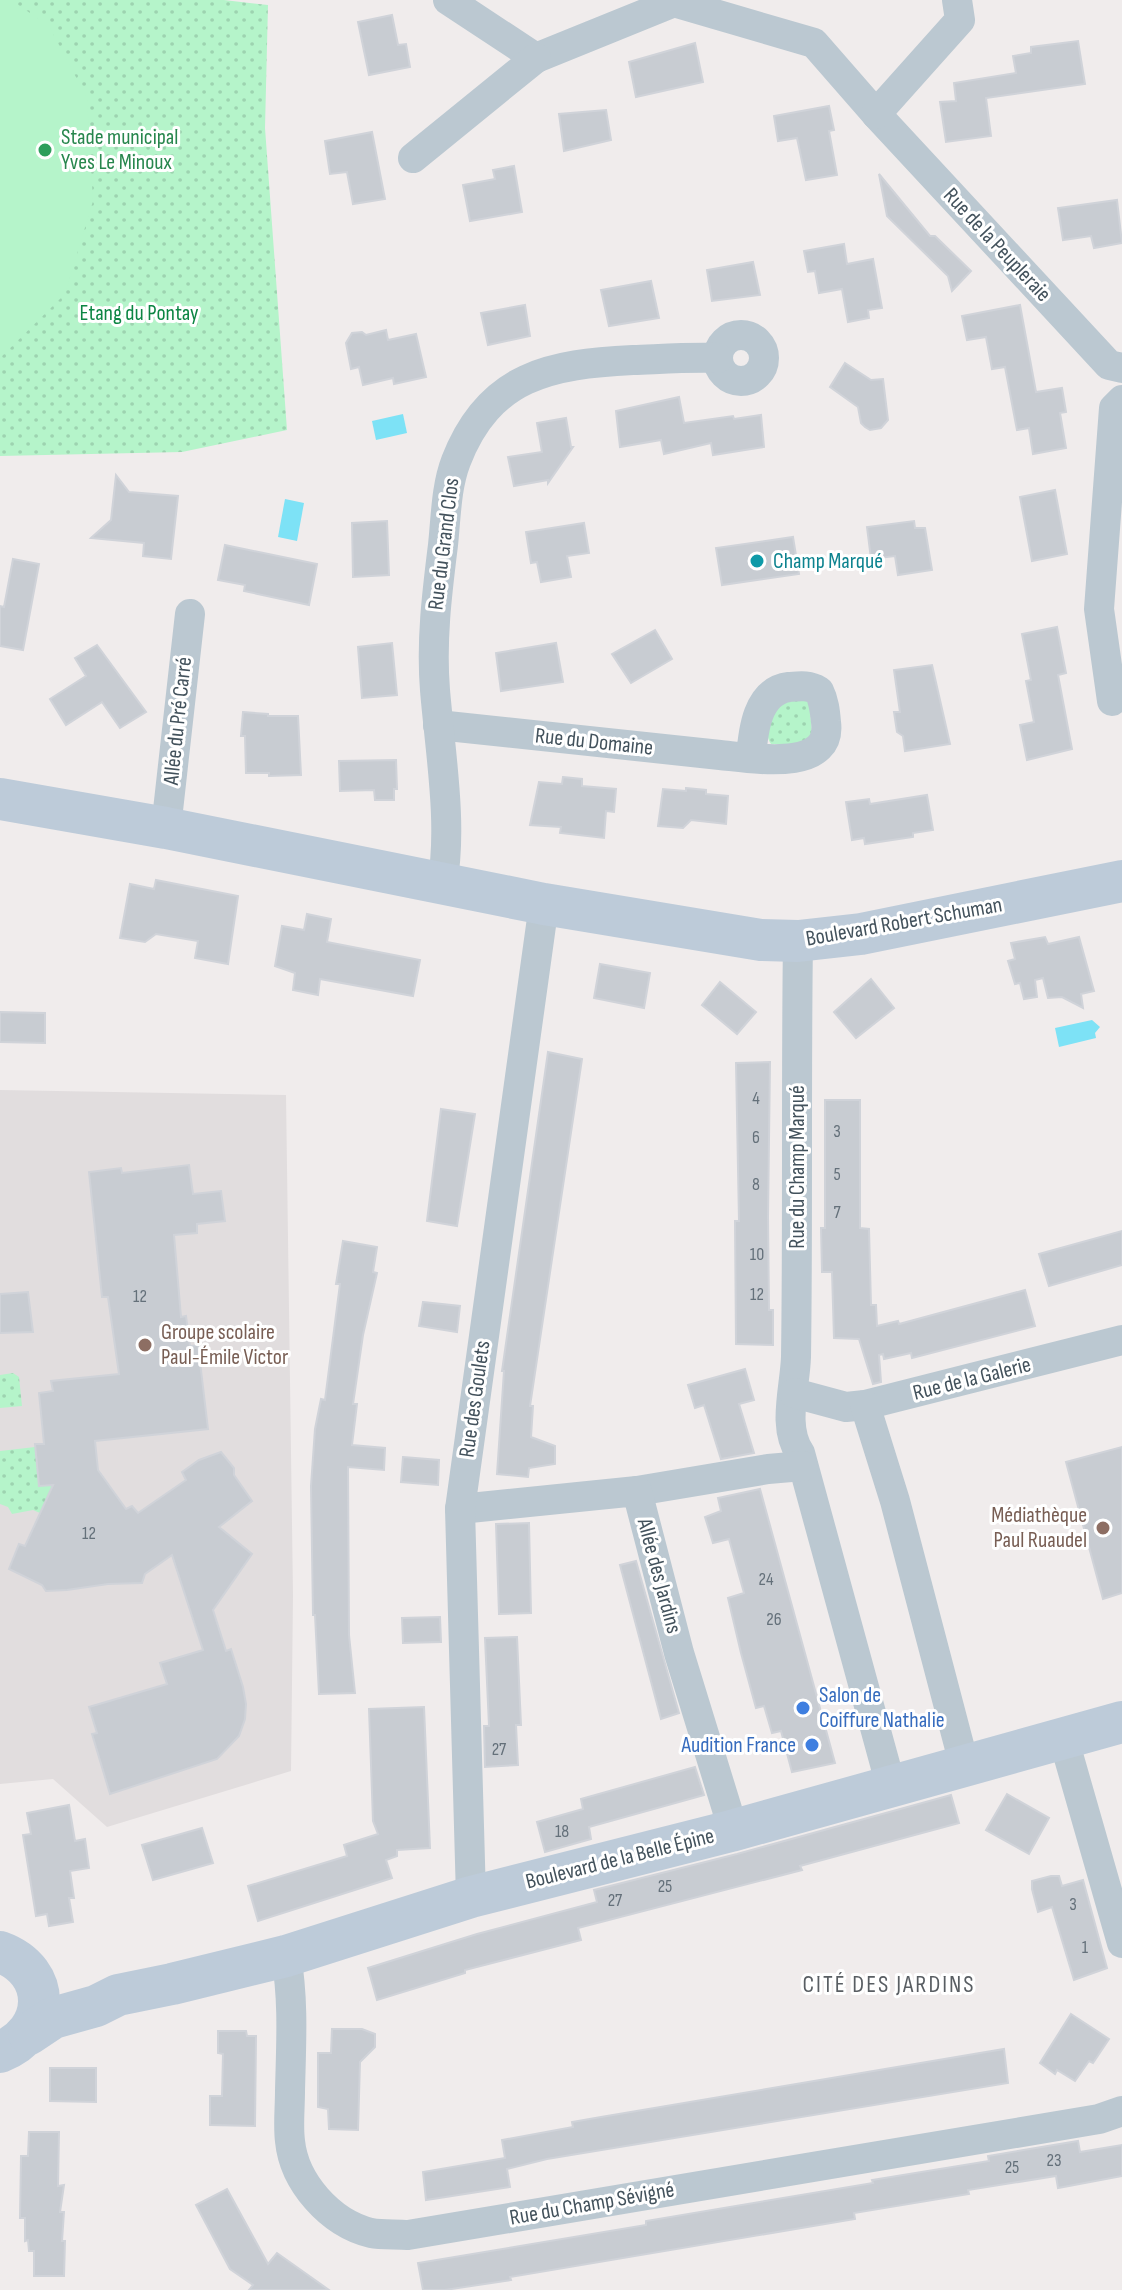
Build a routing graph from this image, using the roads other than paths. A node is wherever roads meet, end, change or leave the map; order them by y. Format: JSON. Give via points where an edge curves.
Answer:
{"nodes":[{"id":1,"x":448,"y":0,"type":"edge"},
{"id":2,"x":957,"y":0,"type":"edge"},
{"id":3,"x":536,"y":58,"type":"junction"},
{"id":4,"x":876,"y":114,"type":"junction"},
{"id":5,"x":413,"y":158,"type":"dead end"},
{"id":6,"x":718,"y":358,"type":"dead end"},
{"id":7,"x":1122,"y":368,"type":"edge"},
{"id":8,"x":1122,"y":400,"type":"edge"},
{"id":9,"x":190,"y":614,"type":"dead end"},
{"id":10,"x":1112,"y":701,"type":"dead end"},
{"id":11,"x":438,"y":725,"type":"junction"},
{"id":12,"x":751,"y":758,"type":"dead end"},
{"id":13,"x":0,"y":799,"type":"edge"},
{"id":14,"x":166,"y":828,"type":"junction"},
{"id":15,"x":1122,"y":881,"type":"edge"},
{"id":16,"x":442,"y":884,"type":"junction"},
{"id":17,"x":544,"y":904,"type":"junction"},
{"id":18,"x":798,"y":941,"type":"junction"},
{"id":19,"x":1122,"y":1340,"type":"edge"},
{"id":20,"x":807,"y":1398,"type":"junction"},
{"id":21,"x":865,"y":1405,"type":"junction"},
{"id":22,"x":802,"y":1459,"type":"junction"},
{"id":23,"x":637,"y":1491,"type":"junction"},
{"id":24,"x":460,"y":1509,"type":"junction"},
{"id":25,"x":1122,"y":1722,"type":"edge"},
{"id":26,"x":1063,"y":1737,"type":"junction"},
{"id":27,"x":964,"y":1764,"type":"junction"},
{"id":28,"x":891,"y":1786,"type":"junction"},
{"id":29,"x":731,"y":1831,"type":"junction"},
{"id":30,"x":471,"y":1897,"type":"junction"},
{"id":31,"x":1122,"y":1943,"type":"edge"},
{"id":32,"x":0,"y":1952,"type":"edge"},
{"id":33,"x":286,"y":1956,"type":"junction"},
{"id":34,"x":35,"y":1981,"type":"junction"},
{"id":35,"x":118,"y":1995,"type":"junction"},
{"id":36,"x":14,"y":2043,"type":"edge"},
{"id":37,"x":1122,"y":2111,"type":"edge"}],
"edges":[{"from":1,"to":3,"type":"street"},
{"from":2,"to":4,"type":"street","via":[[960,20]]},
{"from":3,"to":4,"type":"street","name":"Rue de la Peupleraie","via":[[674,2],[814,43]]},
{"from":3,"to":5,"type":"street","name":"Rue de la Peupleraie"},
{"from":4,"to":7,"type":"street","name":"Rue de la Peupleraie","via":[[1109,365]]},
{"from":6,"to":11,"type":"street","name":"Rue du Grand Clos","via":[[554,368],[511,388],[476,422],[449,487],[434,618]]},
{"from":8,"to":10,"type":"street","via":[[1114,408],[1099,609]]},
{"from":9,"to":14,"type":"street","name":"Allée du Pré Carré"},
{"from":11,"to":12,"type":"street","name":"Rue du Domaine"},
{"from":11,"to":16,"type":"street","name":"Rue du Grand Clos","via":[[447,850]]},
{"from":13,"to":14,"type":"street","name":"Boulevard Robert Schuman"},
{"from":14,"to":16,"type":"street","name":"Boulevard Robert Schuman"},
{"from":15,"to":18,"type":"street","name":"Boulevard Robert Schuman","via":[[861,934]]},
{"from":16,"to":17,"type":"street","name":"Boulevard Robert Schuman"},
{"from":17,"to":18,"type":"street","name":"Boulevard Robert Schuman","via":[[710,934]]},
{"from":17,"to":24,"type":"street","name":"Rue des Goulets"},
{"from":18,"to":20,"type":"street","name":"Rue du Champ Marqué","via":[[798,1234]]},
{"from":19,"to":21,"type":"street","name":"Rue de la Galerie"},
{"from":20,"to":21,"type":"street","name":"Rue de la Galerie","via":[[846,1407]]},
{"from":20,"to":22,"type":"street","name":"Rue du Champ Marqué","via":[[790,1432]]},
{"from":21,"to":27,"type":"street"},
{"from":22,"to":23,"type":"street"},
{"from":22,"to":28,"type":"street","name":"Rue du Champ Marqué"},
{"from":23,"to":24,"type":"street","name":"Allée des Jardins"},
{"from":23,"to":29,"type":"street","name":"Allée des Jardins"},
{"from":24,"to":30,"type":"street","name":"Rue des Goulets"},
{"from":25,"to":26,"type":"street","name":"Boulevard de la Belle Épine"},
{"from":26,"to":27,"type":"street","name":"Boulevard de la Belle Épine"},
{"from":26,"to":31,"type":"street"},
{"from":27,"to":28,"type":"street","name":"Boulevard de la Belle Épine"},
{"from":28,"to":29,"type":"street","name":"Boulevard de la Belle Épine"},
{"from":29,"to":30,"type":"street","name":"Boulevard de la Belle Épine"},
{"from":30,"to":33,"type":"street","name":"Boulevard de la Belle Épine"},
{"from":32,"to":34,"type":"street","via":[[16,1958]]},
{"from":33,"to":35,"type":"street","name":"Boulevard de la Belle Épine"},
{"from":33,"to":37,"type":"street","name":"Rue du Champ Sévigné","via":[[292,2015],[290,2142],[297,2167],[325,2208],[371,2233],[408,2235]]},
{"from":34,"to":35,"type":"street","name":"Boulevard de la Belle Épine"},
{"from":34,"to":36,"type":"street","via":[[37,2016]]},
{"from":35,"to":36,"type":"street","name":"Boulevard de la Belle Épine","via":[[53,2018]]}]}
